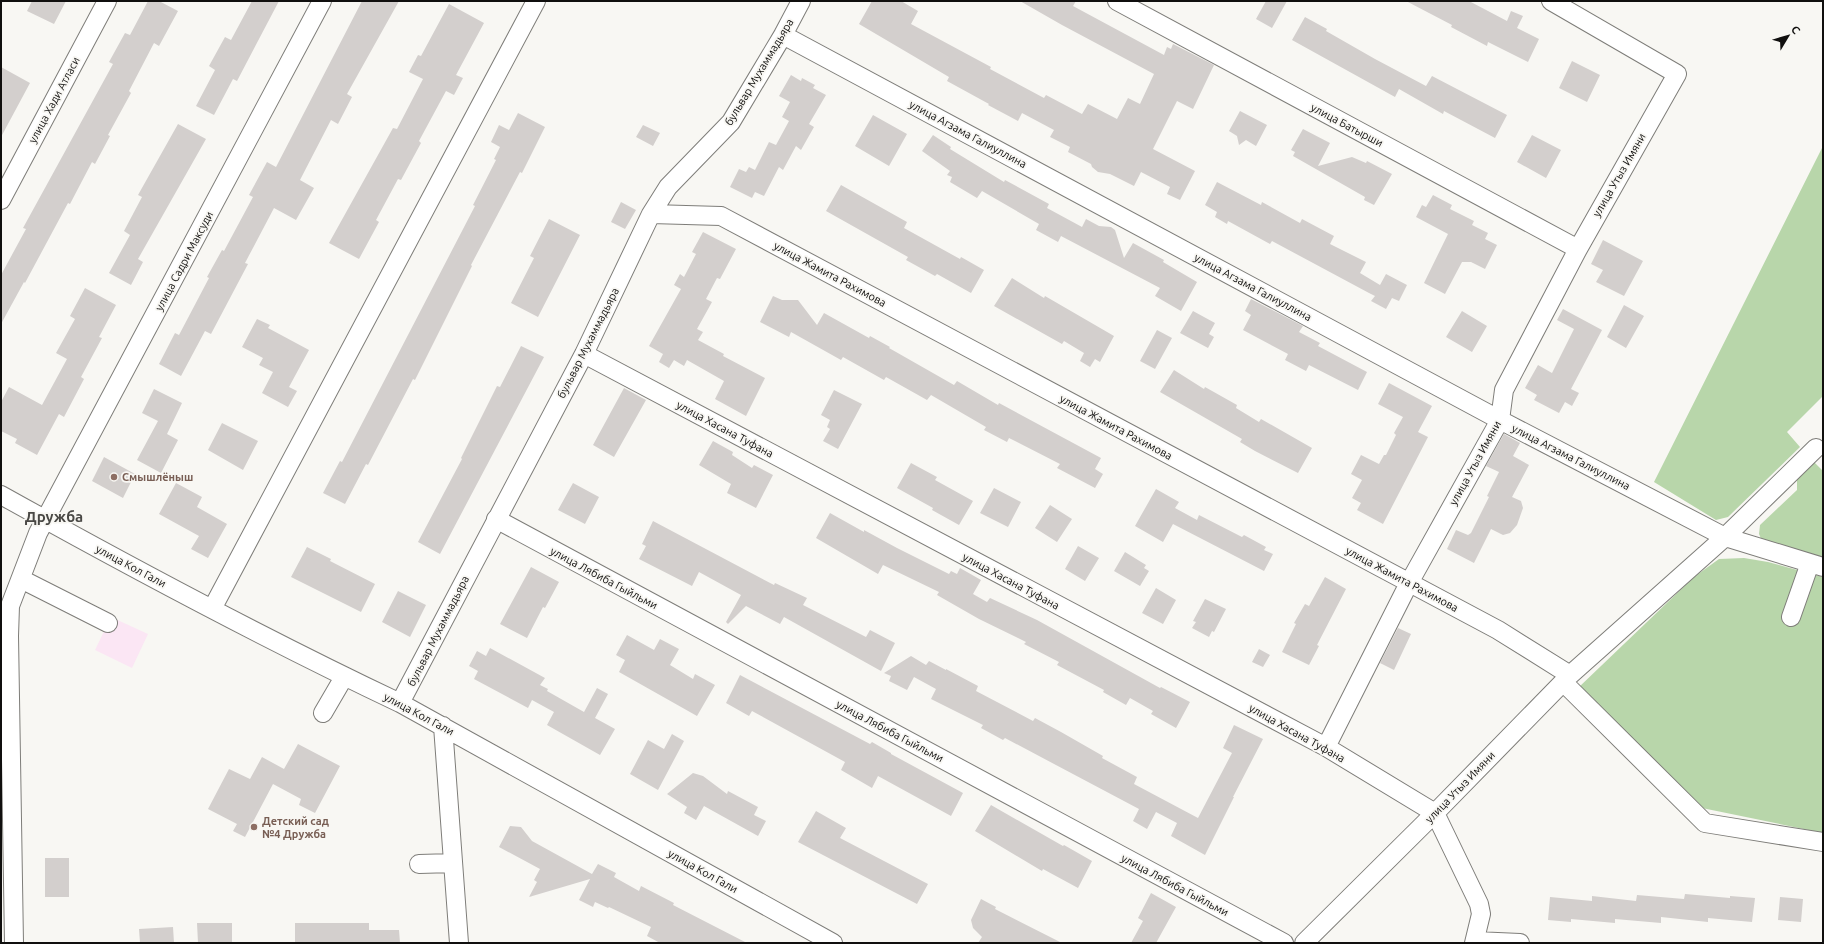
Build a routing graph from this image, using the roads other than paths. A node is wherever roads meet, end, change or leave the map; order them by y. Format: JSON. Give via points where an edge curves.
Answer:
{"nodes":[{"id":1,"x":107,"y":1,"type":"edge"},
{"id":2,"x":322,"y":1,"type":"edge"},
{"id":3,"x":536,"y":1,"type":"edge"},
{"id":4,"x":801,"y":1,"type":"edge"},
{"id":5,"x":1117,"y":1,"type":"edge"},
{"id":6,"x":1551,"y":1,"type":"edge"},
{"id":7,"x":783,"y":35,"type":"junction"},
{"id":8,"x":1,"y":200,"type":"edge"},
{"id":9,"x":651,"y":214,"type":"junction"},
{"id":10,"x":1578,"y":249,"type":"junction"},
{"id":11,"x":584,"y":354,"type":"junction"},
{"id":12,"x":1500,"y":420,"type":"junction"},
{"id":13,"x":1816,"y":448,"type":"dead end"},
{"id":14,"x":1,"y":495,"type":"edge"},
{"id":15,"x":496,"y":519,"type":"junction"},
{"id":16,"x":46,"y":520,"type":"junction"},
{"id":17,"x":1725,"y":537,"type":"junction"},
{"id":18,"x":1817,"y":565,"type":"edge"},
{"id":19,"x":21,"y":579,"type":"junction"},
{"id":20,"x":1409,"y":583,"type":"junction"},
{"id":21,"x":212,"y":609,"type":"junction"},
{"id":22,"x":1791,"y":617,"type":"dead end"},
{"id":23,"x":108,"y":623,"type":"dead end"},
{"id":24,"x":5,"y":637,"type":"edge"},
{"id":25,"x":344,"y":676,"type":"junction"},
{"id":26,"x":1566,"y":679,"type":"junction"},
{"id":27,"x":400,"y":703,"type":"junction"},
{"id":28,"x":323,"y":712,"type":"dead end"},
{"id":29,"x":443,"y":726,"type":"junction"},
{"id":30,"x":1326,"y":747,"type":"junction"},
{"id":31,"x":1435,"y":813,"type":"junction"},
{"id":32,"x":6,"y":825,"type":"edge"},
{"id":33,"x":1823,"y":842,"type":"edge"},
{"id":34,"x":453,"y":863,"type":"junction"},
{"id":35,"x":419,"y":864,"type":"dead end"},
{"id":36,"x":1474,"y":942,"type":"edge"},
{"id":37,"x":14,"y":943,"type":"edge"},
{"id":38,"x":459,"y":943,"type":"edge"},
{"id":39,"x":833,"y":943,"type":"edge"},
{"id":40,"x":1284,"y":943,"type":"edge"},
{"id":41,"x":1304,"y":943,"type":"edge"},
{"id":42,"x":1520,"y":943,"type":"edge"}],
"edges":[{"from":1,"to":8,"type":"street","name":"улица Хади Атласи"},
{"from":2,"to":16,"type":"street","name":"улица Садри Максуди"},
{"from":3,"to":21,"type":"street"},
{"from":4,"to":7,"type":"street","name":"бульвар Мухаммадьяра"},
{"from":5,"to":10,"type":"street","name":"улица Батырши"},
{"from":6,"to":10,"type":"street","name":"улица Утыз Имяни","via":[[1677,74]]},
{"from":7,"to":9,"type":"street","name":"бульвар Мухаммадьяра","via":[[731,122],[668,187]]},
{"from":7,"to":12,"type":"street","name":"улица Агзама Галиуллина"},
{"from":9,"to":11,"type":"street","name":"бульвар Мухаммадьяра"},
{"from":9,"to":20,"type":"street","name":"улица Жамита Рахимова","via":[[721,216]]},
{"from":10,"to":12,"type":"street","name":"улица Утыз Имяни","via":[[1504,390]]},
{"from":11,"to":15,"type":"street","name":"бульвар Мухаммадьяра"},
{"from":11,"to":30,"type":"street","name":"улица Хасана Туфана"},
{"from":12,"to":17,"type":"street","name":"улица Агзама Галиуллина"},
{"from":12,"to":20,"type":"street","name":"улица Утыз Имяни"},
{"from":13,"to":17,"type":"street","name":"улица Утыз Имяни"},
{"from":14,"to":16,"type":"street","name":"улица Кол Гали"},
{"from":15,"to":27,"type":"street","name":"бульвар Мухаммадьяра"},
{"from":15,"to":40,"type":"street","name":"улица Лябиба Гыйльми"},
{"from":16,"to":19,"type":"street","name":"улица Садри Максуди","via":[[38,533]]},
{"from":16,"to":21,"type":"street","name":"улица Кол Гали"},
{"from":17,"to":18,"type":"street","name":"улица Агзама Галиуллина"},
{"from":17,"to":26,"type":"street","name":"улица Утыз Имяни"},
{"from":18,"to":22,"type":"street"},
{"from":19,"to":23,"type":"street"},
{"from":19,"to":24,"type":"street","name":"улица Садри Максуди","via":[[10,606]]},
{"from":20,"to":26,"type":"street","name":"улица Жамита Рахимова","via":[[1498,630]]},
{"from":20,"to":30,"type":"street","name":"улица Утыз Имяни"},
{"from":21,"to":25,"type":"street","name":"улица Кол Гали"},
{"from":24,"to":32,"type":"street","name":"улица Садри Максуди"},
{"from":25,"to":27,"type":"street","name":"улица Кол Гали"},
{"from":25,"to":28,"type":"street"},
{"from":26,"to":31,"type":"street","name":"улица Утыз Имяни"},
{"from":26,"to":33,"type":"street","name":"улица Жамита Рахимова","via":[[1705,823]]},
{"from":27,"to":29,"type":"street","name":"улица Кол Гали"},
{"from":29,"to":34,"type":"street"},
{"from":29,"to":39,"type":"street","name":"улица Кол Гали"},
{"from":30,"to":31,"type":"street","name":"улица Хасана Туфана"},
{"from":31,"to":36,"type":"street","via":[[1479,904],[1481,914]]},
{"from":31,"to":41,"type":"street","name":"улица Утыз Имяни"},
{"from":32,"to":37,"type":"street","name":"улица Садри Максуди"},
{"from":34,"to":35,"type":"street"},
{"from":34,"to":38,"type":"street"},
{"from":36,"to":42,"type":"street"}]}
